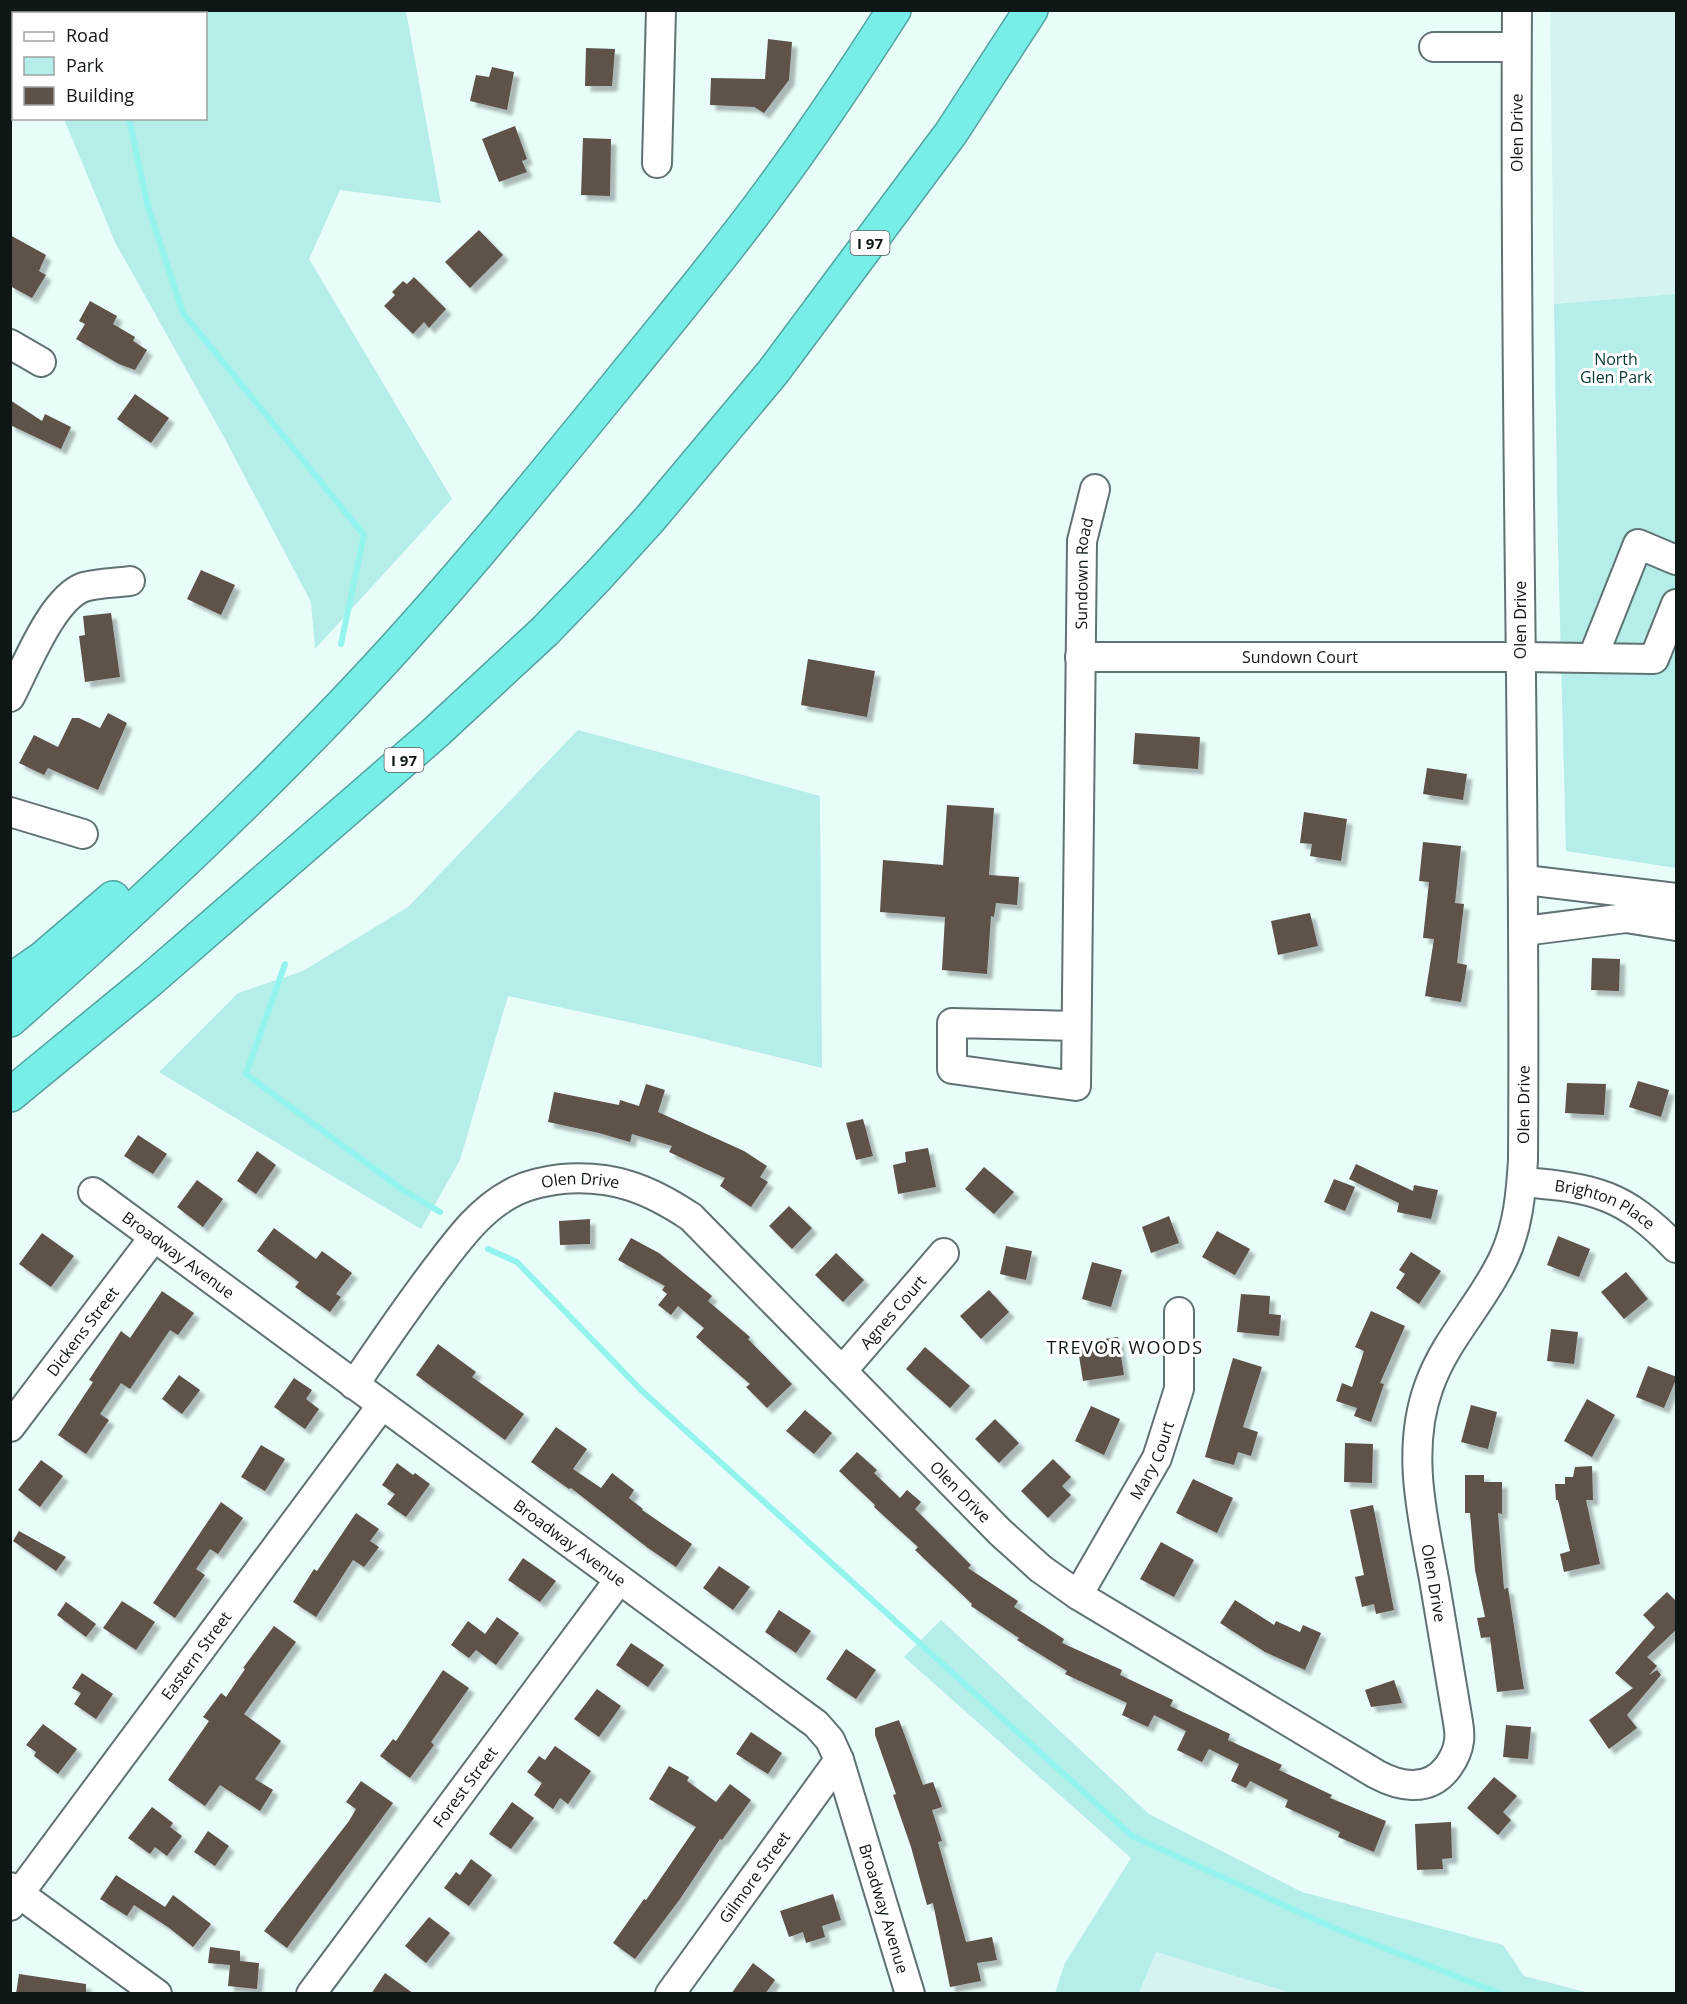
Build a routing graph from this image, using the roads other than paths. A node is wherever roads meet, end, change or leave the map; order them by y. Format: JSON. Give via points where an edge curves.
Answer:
{"nodes":[{"id":1,"x":661,"y":10,"type":"edge"},
{"id":2,"x":894,"y":10,"type":"edge"},
{"id":3,"x":1031,"y":10,"type":"edge"},
{"id":4,"x":1517,"y":10,"type":"edge"},
{"id":5,"x":1434,"y":47,"type":"dead end"},
{"id":6,"x":1516,"y":47,"type":"junction"},
{"id":7,"x":657,"y":163,"type":"dead end"},
{"id":8,"x":10,"y":344,"type":"edge"},
{"id":9,"x":41,"y":363,"type":"dead end"},
{"id":10,"x":1095,"y":489,"type":"dead end"},
{"id":11,"x":1677,"y":560,"type":"edge"},
{"id":12,"x":130,"y":581,"type":"dead end"},
{"id":13,"x":1677,"y":604,"type":"edge"},
{"id":14,"x":1080,"y":657,"type":"junction"},
{"id":15,"x":1520,"y":657,"type":"junction"},
{"id":16,"x":1593,"y":657,"type":"junction"},
{"id":17,"x":10,"y":697,"type":"edge"},
{"id":18,"x":10,"y":812,"type":"edge"},
{"id":19,"x":235,"y":813,"type":"junction"},
{"id":20,"x":83,"y":834,"type":"dead end"},
{"id":21,"x":1524,"y":880,"type":"junction"},
{"id":22,"x":1677,"y":898,"type":"edge"},
{"id":23,"x":1677,"y":926,"type":"edge"},
{"id":24,"x":1524,"y":931,"type":"junction"},
{"id":25,"x":10,"y":981,"type":"edge"},
{"id":26,"x":10,"y":1020,"type":"edge"},
{"id":27,"x":1076,"y":1026,"type":"dead end"},
{"id":28,"x":90,"y":1031,"type":"junction"},
{"id":29,"x":10,"y":1095,"type":"edge"},
{"id":30,"x":10,"y":1109,"type":"edge"},
{"id":31,"x":1522,"y":1182,"type":"junction"},
{"id":32,"x":93,"y":1192,"type":"dead end"},
{"id":33,"x":154,"y":1237,"type":"junction"},
{"id":34,"x":1677,"y":1248,"type":"edge"},
{"id":35,"x":944,"y":1253,"type":"dead end"},
{"id":36,"x":1179,"y":1312,"type":"dead end"},
{"id":37,"x":842,"y":1371,"type":"junction"},
{"id":38,"x":354,"y":1385,"type":"junction"},
{"id":39,"x":382,"y":1406,"type":"junction"},
{"id":40,"x":10,"y":1426,"type":"edge"},
{"id":41,"x":619,"y":1580,"type":"junction"},
{"id":42,"x":1078,"y":1595,"type":"junction"},
{"id":43,"x":839,"y":1760,"type":"junction"},
{"id":44,"x":14,"y":1896,"type":"edge"},
{"id":45,"x":157,"y":1994,"type":"edge"},
{"id":46,"x":311,"y":1994,"type":"edge"},
{"id":47,"x":670,"y":1994,"type":"edge"},
{"id":48,"x":910,"y":1994,"type":"edge"}],
"edges":[{"from":1,"to":7,"type":"street"},
{"from":2,"to":19,"type":"highway","via":[[772,189],[542,478],[377,667]]},
{"from":3,"to":28,"type":"highway","number":"I 97","via":[[951,133],[773,372],[598,576],[435,733]]},
{"from":4,"to":6,"type":"street","name":"Olen Drive"},
{"from":5,"to":6,"type":"street"},
{"from":6,"to":15,"type":"street","name":"Olen Drive"},
{"from":8,"to":9,"type":"street"},
{"from":10,"to":14,"type":"street","name":"Sundown Road","via":[[1082,541]]},
{"from":11,"to":16,"type":"street","via":[[1638,544]]},
{"from":12,"to":17,"type":"street","via":[[84,587],[66,597]]},
{"from":13,"to":16,"type":"street","name":"Sundown Court","via":[[1654,658]]},
{"from":14,"to":15,"type":"street","name":"Sundown Court"},
{"from":14,"to":27,"type":"street","name":"Sundown Road"},
{"from":15,"to":16,"type":"street","name":"Sundown Court"},
{"from":15,"to":21,"type":"street","name":"Olen Drive"},
{"from":18,"to":20,"type":"street"},
{"from":19,"to":25,"type":"highway","via":[[120,892]]},
{"from":19,"to":26,"type":"highway"},
{"from":21,"to":22,"type":"street"},
{"from":21,"to":24,"type":"street","name":"Olen Drive"},
{"from":23,"to":24,"type":"street","via":[[1626,918]]},
{"from":24,"to":31,"type":"street","name":"Olen Drive"},
{"from":28,"to":29,"type":"highway","number":"I 97"},
{"from":28,"to":30,"type":"highway"},
{"from":31,"to":34,"type":"street","name":"Brighton Place","via":[[1582,1188],[1607,1196],[1647,1220]]},
{"from":31,"to":42,"type":"street","name":"Olen Drive","via":[[1510,1242],[1497,1272],[1442,1356],[1428,1388],[1418,1434],[1422,1513],[1460,1741],[1442,1774],[1415,1786],[1390,1781]]},
{"from":32,"to":33,"type":"street","name":"Broadway Avenue"},
{"from":33,"to":38,"type":"street","name":"Broadway Avenue"},
{"from":33,"to":40,"type":"street","name":"Dickens Street"},
{"from":35,"to":37,"type":"street","name":"Agnes Court"},
{"from":36,"to":42,"type":"street","name":"Mary Court","via":[[1179,1389],[1157,1458]]},
{"from":37,"to":38,"type":"street","name":"Olen Drive","via":[[691,1217],[642,1189],[598,1178],[574,1178],[550,1180],[511,1193],[481,1216],[427,1281]]},
{"from":37,"to":42,"type":"street","name":"Olen Drive","via":[[1022,1553]]},
{"from":38,"to":39,"type":"street","name":"Broadway Avenue"},
{"from":39,"to":41,"type":"street","name":"Broadway Avenue"},
{"from":39,"to":44,"type":"street","name":"Eastern Street"},
{"from":41,"to":43,"type":"street","name":"Broadway Avenue","via":[[816,1724],[830,1740]]},
{"from":41,"to":46,"type":"street","name":"Forest Street"},
{"from":43,"to":47,"type":"street","name":"Gilmore Street"},
{"from":43,"to":48,"type":"street","name":"Broadway Avenue"},
{"from":44,"to":45,"type":"street"}]}
